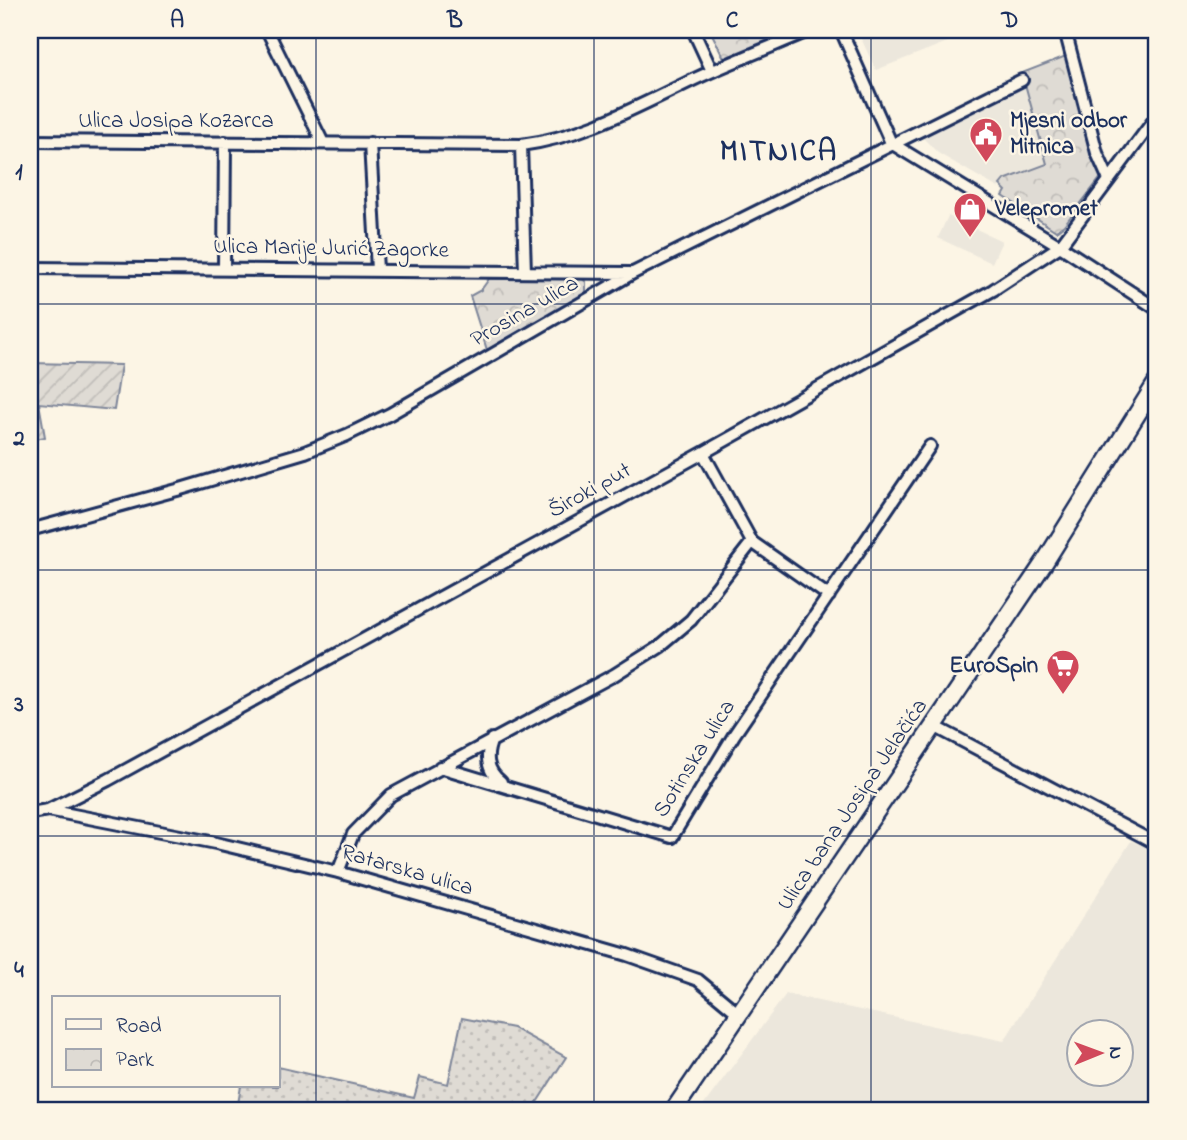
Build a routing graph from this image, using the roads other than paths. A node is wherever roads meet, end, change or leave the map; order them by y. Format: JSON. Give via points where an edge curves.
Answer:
{"nodes":[{"id":1,"x":267,"y":30,"type":"edge"},
{"id":2,"x":693,"y":30,"type":"edge"},
{"id":3,"x":811,"y":30,"type":"edge"},
{"id":4,"x":841,"y":30,"type":"edge"},
{"id":5,"x":1065,"y":30,"type":"edge"},
{"id":6,"x":712,"y":71,"type":"junction"},
{"id":7,"x":1022,"y":80,"type":"dead end"},
{"id":8,"x":1157,"y":116,"type":"edge"},
{"id":9,"x":30,"y":141,"type":"edge"},
{"id":10,"x":225,"y":142,"type":"junction"},
{"id":11,"x":323,"y":143,"type":"junction"},
{"id":12,"x":370,"y":143,"type":"junction"},
{"id":13,"x":891,"y":143,"type":"junction"},
{"id":14,"x":521,"y":145,"type":"junction"},
{"id":15,"x":1109,"y":180,"type":"junction"},
{"id":16,"x":1060,"y":246,"type":"junction"},
{"id":17,"x":30,"y":268,"type":"edge"},
{"id":18,"x":224,"y":268,"type":"junction"},
{"id":19,"x":377,"y":270,"type":"junction"},
{"id":20,"x":525,"y":272,"type":"junction"},
{"id":21,"x":633,"y":273,"type":"junction"},
{"id":22,"x":1157,"y":309,"type":"edge"},
{"id":23,"x":1157,"y":382,"type":"edge"},
{"id":24,"x":930,"y":446,"type":"dead end"},
{"id":25,"x":703,"y":453,"type":"junction"},
{"id":26,"x":30,"y":530,"type":"edge"},
{"id":27,"x":752,"y":542,"type":"junction"},
{"id":28,"x":829,"y":596,"type":"junction"},
{"id":29,"x":934,"y":726,"type":"junction"},
{"id":30,"x":492,"y":738,"type":"junction"},
{"id":31,"x":440,"y":767,"type":"junction"},
{"id":32,"x":506,"y":785,"type":"junction"},
{"id":33,"x":48,"y":810,"type":"junction"},
{"id":34,"x":30,"y":813,"type":"edge"},
{"id":35,"x":1157,"y":844,"type":"edge"},
{"id":36,"x":338,"y":872,"type":"junction"},
{"id":37,"x":739,"y":1014,"type":"junction"},
{"id":38,"x":674,"y":1110,"type":"edge"}],
"edges":[{"from":1,"to":11,"type":"street","name":"Ulica Josipa Kozarca"},
{"from":2,"to":6,"type":"street"},
{"from":3,"to":6,"type":"street","name":"Ulica Josipa Kozarca"},
{"from":4,"to":13,"type":"street"},
{"from":5,"to":15,"type":"street","via":[[1097,153]]},
{"from":6,"to":14,"type":"street","name":"Ulica Josipa Kozarca","via":[[597,125],[553,141]]},
{"from":7,"to":13,"type":"street","name":"Prosina ulica"},
{"from":8,"to":15,"type":"street"},
{"from":9,"to":10,"type":"street","name":"Ulica Josipa Kozarca"},
{"from":10,"to":11,"type":"street","name":"Ulica Josipa Kozarca"},
{"from":10,"to":18,"type":"street"},
{"from":11,"to":12,"type":"street","name":"Ulica Josipa Kozarca"},
{"from":12,"to":14,"type":"street","name":"Ulica Josipa Kozarca"},
{"from":12,"to":19,"type":"street"},
{"from":13,"to":16,"type":"street"},
{"from":13,"to":21,"type":"street","name":"Prosina ulica"},
{"from":14,"to":20,"type":"street"},
{"from":15,"to":16,"type":"street"},
{"from":16,"to":22,"type":"street"},
{"from":16,"to":25,"type":"street","name":"Široki put","via":[[993,290]]},
{"from":17,"to":18,"type":"street","name":"Ulica Marije Jurić Zagorke"},
{"from":18,"to":19,"type":"street","name":"Ulica Marije Jurić Zagorke"},
{"from":19,"to":20,"type":"street","name":"Ulica Marije Jurić Zagorke"},
{"from":20,"to":21,"type":"street","name":"Ulica Marije Jurić Zagorke"},
{"from":21,"to":26,"type":"street","name":"Prosina ulica","via":[[347,435],[305,452]]},
{"from":23,"to":29,"type":"main road","name":"Ulica bana Josipa Jelačića","via":[[1044,563]]},
{"from":24,"to":28,"type":"street","name":"Sotinska ulica"},
{"from":25,"to":27,"type":"street"},
{"from":25,"to":33,"type":"street","name":"Široki put"},
{"from":27,"to":28,"type":"street"},
{"from":27,"to":30,"type":"street","via":[[676,635],[614,675]]},
{"from":28,"to":32,"type":"street","name":"Sotinska ulica","via":[[672,836]]},
{"from":29,"to":35,"type":"street"},
{"from":29,"to":37,"type":"main road","name":"Ulica bana Josipa Jelačića"},
{"from":30,"to":31,"type":"street"},
{"from":30,"to":32,"type":"street","via":[[486,761]]},
{"from":31,"to":32,"type":"street","name":"Sotinska ulica"},
{"from":31,"to":36,"type":"street","via":[[391,795],[369,815],[353,834]]},
{"from":33,"to":34,"type":"street","name":"Široki put"},
{"from":33,"to":36,"type":"street","name":"Ratarska ulica"},
{"from":36,"to":37,"type":"street","name":"Ratarska ulica","via":[[673,969],[698,980]]},
{"from":37,"to":38,"type":"main road","name":"Ulica bana Josipa Jelačića"}]}
